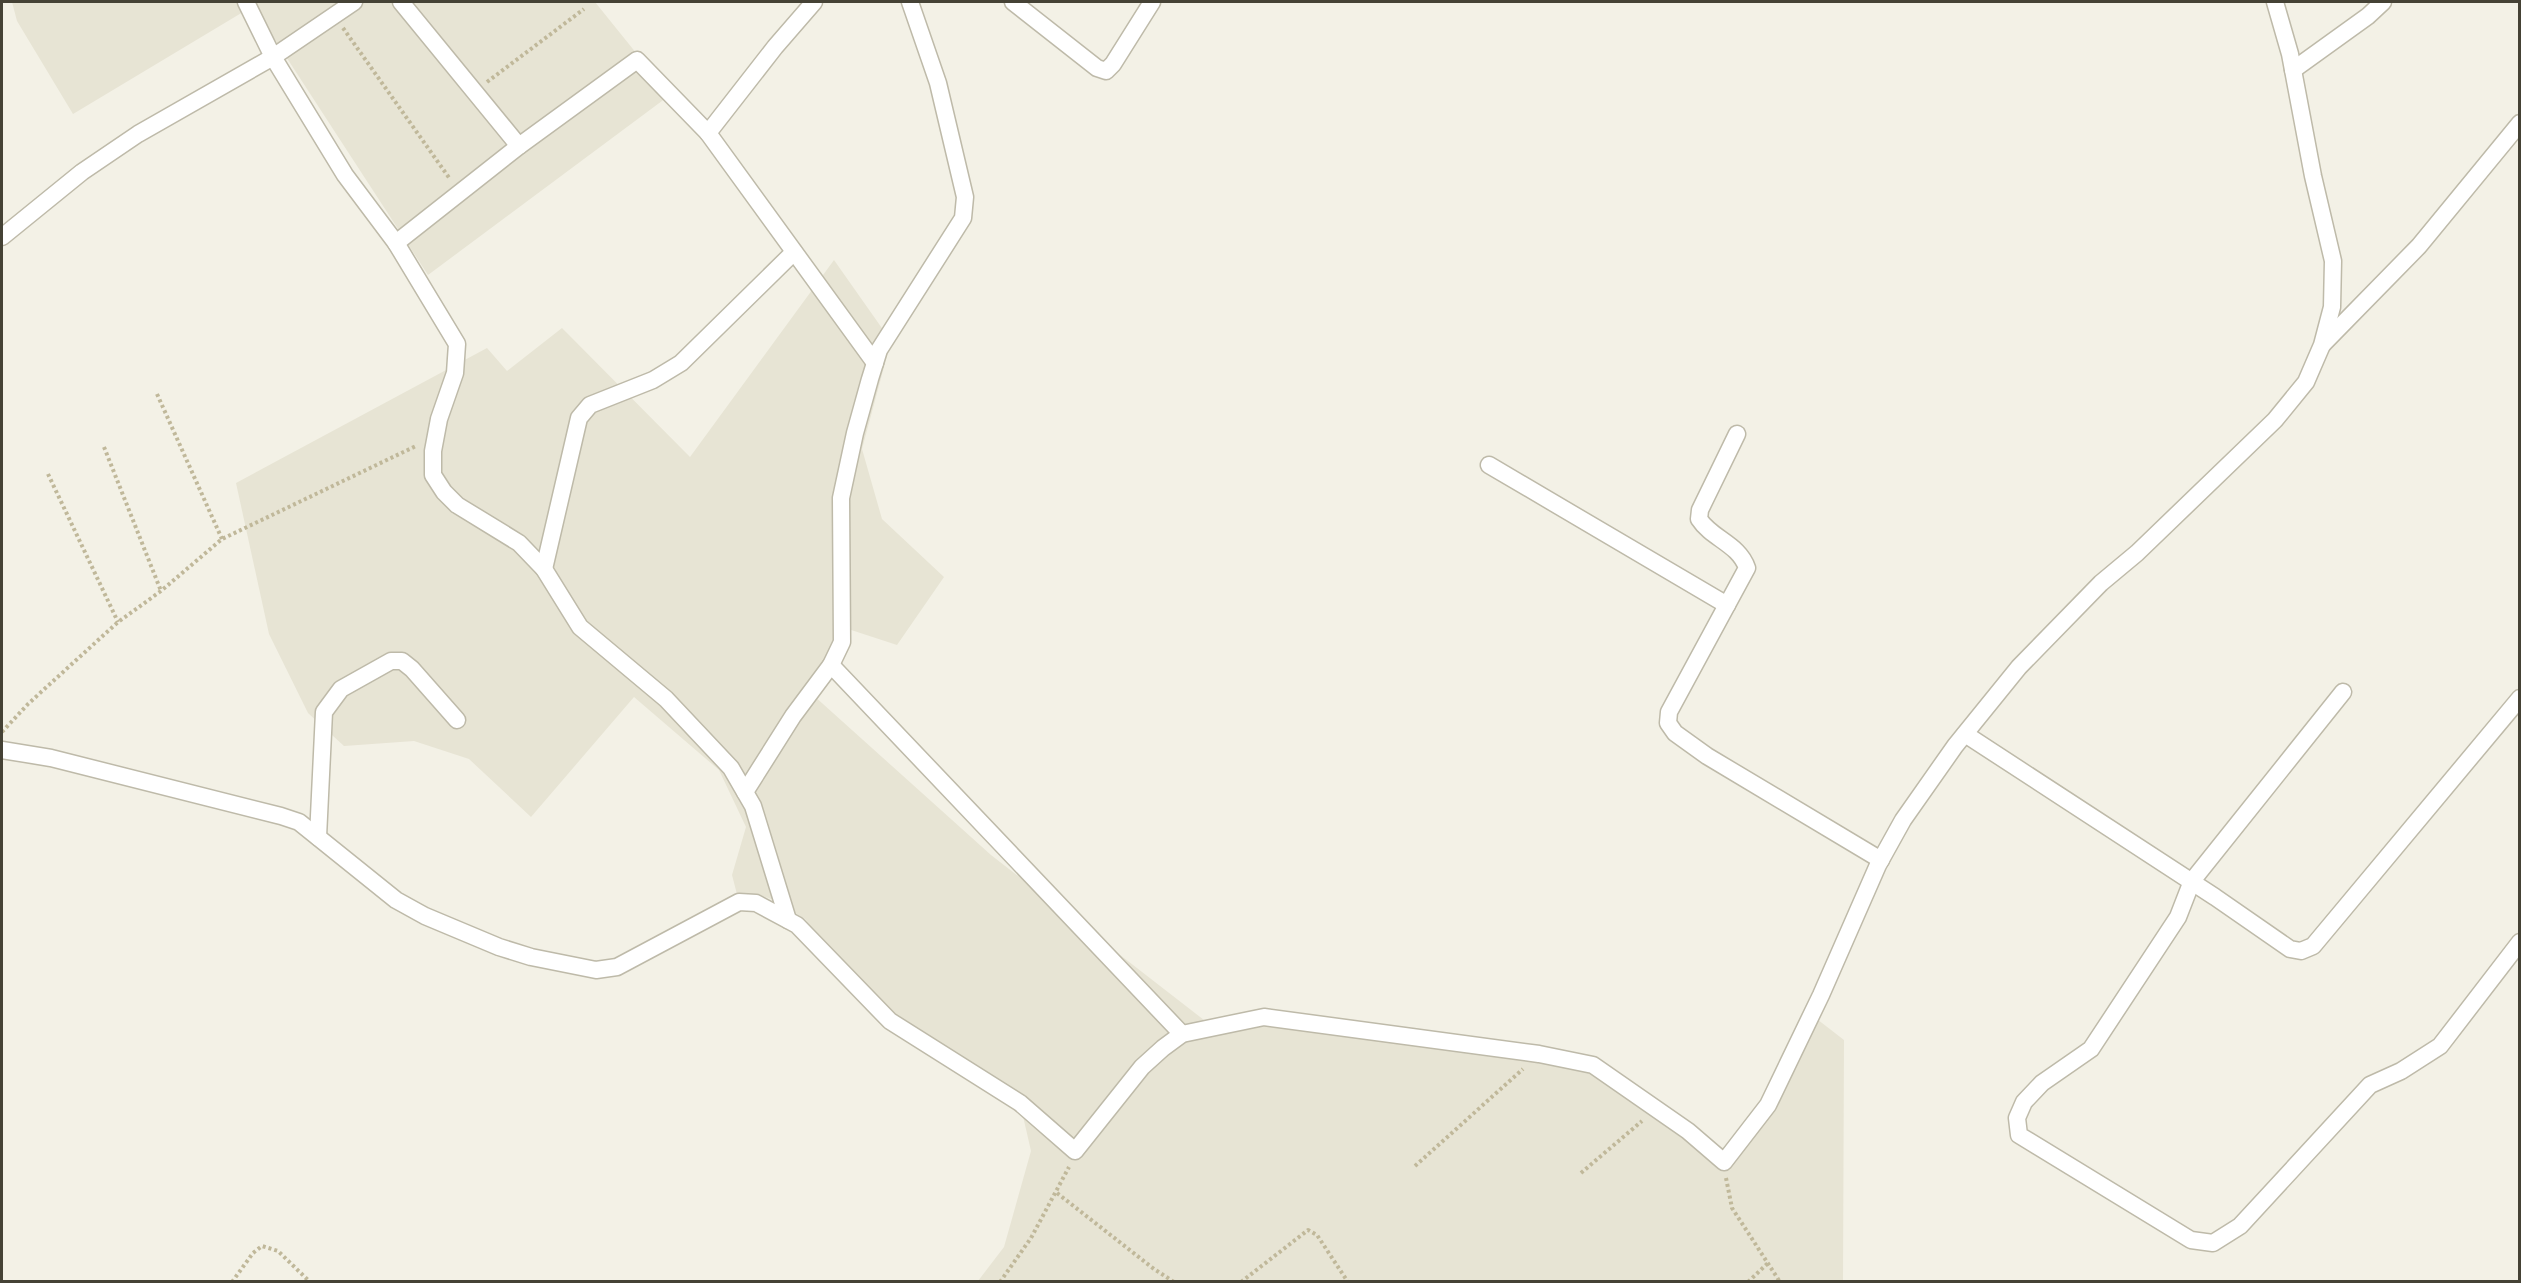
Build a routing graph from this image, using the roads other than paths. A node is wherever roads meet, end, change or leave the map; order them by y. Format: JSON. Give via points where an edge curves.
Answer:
{"nodes":[{"id":1,"x":246,"y":2,"type":"edge"},
{"id":2,"x":354,"y":2,"type":"edge"},
{"id":3,"x":401,"y":2,"type":"edge"},
{"id":4,"x":814,"y":2,"type":"edge"},
{"id":5,"x":910,"y":2,"type":"edge"},
{"id":6,"x":1013,"y":2,"type":"edge"},
{"id":7,"x":2275,"y":2,"type":"edge"},
{"id":8,"x":2383,"y":2,"type":"edge"},
{"id":9,"x":1147,"y":4,"type":"edge"},
{"id":10,"x":273,"y":57,"type":"junction"},
{"id":11,"x":2293,"y":70,"type":"junction"},
{"id":12,"x":2520,"y":123,"type":"edge"},
{"id":13,"x":708,"y":134,"type":"junction"},
{"id":14,"x":519,"y":146,"type":"junction"},
{"id":15,"x":2,"y":237,"type":"edge"},
{"id":16,"x":396,"y":243,"type":"junction"},
{"id":17,"x":794,"y":252,"type":"junction"},
{"id":18,"x":2322,"y":345,"type":"junction"},
{"id":19,"x":875,"y":363,"type":"junction"},
{"id":20,"x":1737,"y":434,"type":"dead end"},
{"id":21,"x":1488,"y":465,"type":"dead end"},
{"id":22,"x":544,"y":569,"type":"junction"},
{"id":23,"x":1727,"y":605,"type":"junction"},
{"id":24,"x":831,"y":665,"type":"junction"},
{"id":25,"x":2343,"y":692,"type":"dead end"},
{"id":26,"x":2520,"y":698,"type":"edge"},
{"id":27,"x":457,"y":720,"type":"dead end"},
{"id":28,"x":1965,"y":734,"type":"junction"},
{"id":29,"x":2,"y":750,"type":"edge"},
{"id":30,"x":745,"y":792,"type":"junction"},
{"id":31,"x":318,"y":837,"type":"junction"},
{"id":32,"x":1881,"y":860,"type":"junction"},
{"id":33,"x":2192,"y":881,"type":"junction"},
{"id":34,"x":788,"y":920,"type":"junction"},
{"id":35,"x":2520,"y":942,"type":"edge"},
{"id":36,"x":1182,"y":1034,"type":"junction"}],
"edges":[{"from":1,"to":10,"type":"street"},
{"from":2,"to":10,"type":"street"},
{"from":3,"to":14,"type":"street"},
{"from":4,"to":13,"type":"street"},
{"from":5,"to":19,"type":"street","via":[[938,83],[965,197],[963,218],[908,302]]},
{"from":6,"to":9,"type":"street","via":[[1106,71]]},
{"from":7,"to":11,"type":"street"},
{"from":8,"to":11,"type":"street"},
{"from":10,"to":15,"type":"street","via":[[138,134],[82,172]]},
{"from":10,"to":16,"type":"street","via":[[345,175]]},
{"from":11,"to":18,"type":"street","via":[[2333,261],[2332,307]]},
{"from":12,"to":18,"type":"street","via":[[2419,246]]},
{"from":13,"to":14,"type":"street","via":[[637,60]]},
{"from":13,"to":17,"type":"street"},
{"from":14,"to":16,"type":"street"},
{"from":16,"to":22,"type":"street","via":[[457,344],[455,373],[439,419],[433,475],[458,506],[519,543]]},
{"from":17,"to":19,"type":"street"},
{"from":17,"to":22,"type":"street","via":[[681,363],[653,380],[590,405],[579,418]]},
{"from":18,"to":28,"type":"street","via":[[2306,382],[2275,420],[2101,583],[2019,668]]},
{"from":19,"to":24,"type":"street","via":[[841,498],[842,642]]},
{"from":20,"to":23,"type":"street","via":[[1699,519],[1744,559],[1747,568]]},
{"from":21,"to":23,"type":"street"},
{"from":22,"to":30,"type":"street","via":[[580,627],[666,699],[731,768]]},
{"from":23,"to":32,"type":"street","via":[[1669,712],[1668,723],[1675,733],[1707,756]]},
{"from":24,"to":30,"type":"street"},
{"from":24,"to":36,"type":"street"},
{"from":25,"to":33,"type":"street"},
{"from":26,"to":33,"type":"street","via":[[2313,946],[2301,951],[2290,949]]},
{"from":27,"to":31,"type":"street","via":[[402,661],[391,661],[341,689],[324,712]]},
{"from":28,"to":32,"type":"street","via":[[1903,820]]},
{"from":28,"to":33,"type":"street"},
{"from":29,"to":31,"type":"street","via":[[51,758],[257,808],[298,822]]},
{"from":30,"to":34,"type":"street","via":[[753,806]]},
{"from":31,"to":34,"type":"street","via":[[396,900],[425,916],[499,947],[579,968],[617,968],[739,902],[756,903]]},
{"from":32,"to":36,"type":"street","via":[[1768,1105],[1724,1162],[1688,1131],[1593,1065],[1539,1054],[1264,1017]]},
{"from":33,"to":35,"type":"street","via":[[2178,917],[2091,1049],[2042,1083],[2024,1102],[2017,1119],[2019,1135],[2191,1240],[2213,1243],[2240,1226],[2370,1085],[2440,1046]]},
{"from":34,"to":36,"type":"street","via":[[890,1021],[1020,1103],[1075,1151],[1142,1067]]}]}
